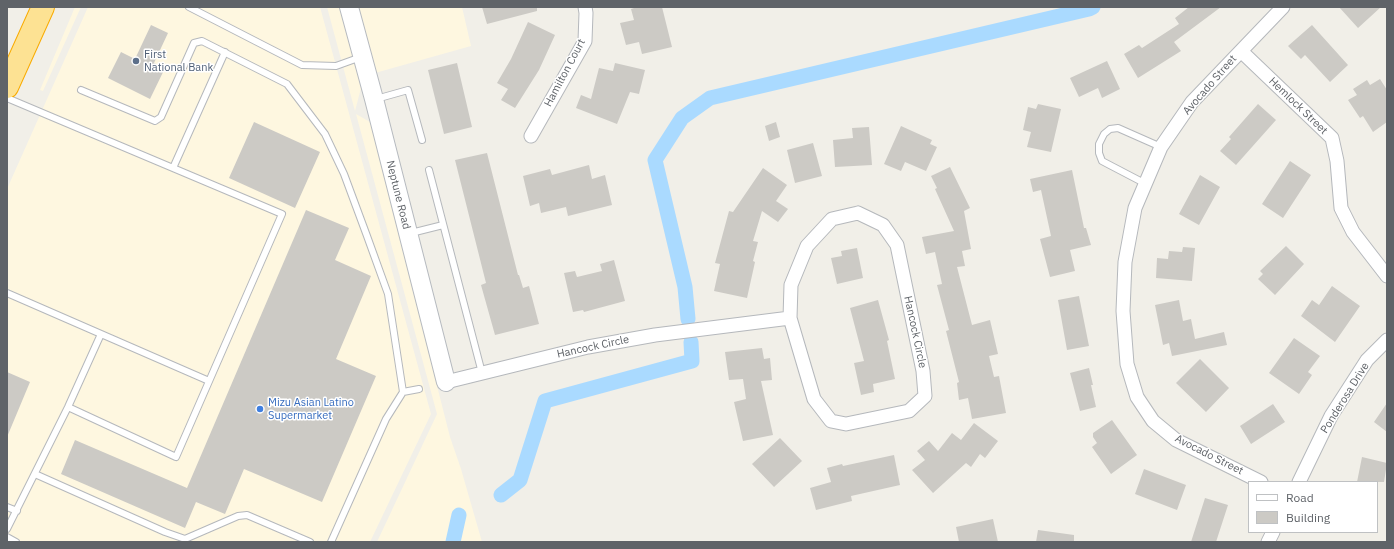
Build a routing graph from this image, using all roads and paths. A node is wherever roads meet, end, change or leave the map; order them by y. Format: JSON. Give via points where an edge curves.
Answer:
{"nodes":[{"id":1,"x":43,"y":7,"type":"edge"},
{"id":2,"x":189,"y":7,"type":"edge"},
{"id":3,"x":349,"y":7,"type":"edge"},
{"id":4,"x":585,"y":7,"type":"edge"},
{"id":5,"x":1283,"y":7,"type":"edge"},
{"id":6,"x":1241,"y":51,"type":"junction"},
{"id":7,"x":225,"y":52,"type":"junction"},
{"id":8,"x":362,"y":56,"type":"junction"},
{"id":9,"x":7,"y":87,"type":"edge"},
{"id":10,"x":81,"y":90,"type":"dead end"},
{"id":11,"x":7,"y":98,"type":"edge"},
{"id":12,"x":374,"y":99,"type":"junction"},
{"id":13,"x":531,"y":136,"type":"dead end"},
{"id":14,"x":422,"y":140,"type":"dead end"},
{"id":15,"x":1161,"y":147,"type":"junction"},
{"id":16,"x":173,"y":168,"type":"junction"},
{"id":17,"x":429,"y":170,"type":"dead end"},
{"id":18,"x":1146,"y":184,"type":"junction"},
{"id":19,"x":443,"y":225,"type":"junction"},
{"id":20,"x":407,"y":234,"type":"junction"},
{"id":21,"x":1387,"y":276,"type":"edge"},
{"id":22,"x":7,"y":293,"type":"edge"},
{"id":23,"x":790,"y":318,"type":"junction"},
{"id":24,"x":101,"y":334,"type":"junction"},
{"id":25,"x":1387,"y":340,"type":"edge"},
{"id":26,"x":482,"y":373,"type":"junction"},
{"id":27,"x":209,"y":381,"type":"junction"},
{"id":28,"x":446,"y":382,"type":"joint"},
{"id":29,"x":419,"y":389,"type":"dead end"},
{"id":30,"x":403,"y":392,"type":"junction"},
{"id":31,"x":68,"y":408,"type":"junction"},
{"id":32,"x":35,"y":474,"type":"junction"},
{"id":33,"x":1259,"y":481,"type":"edge"},
{"id":34,"x":1298,"y":481,"type":"edge"},
{"id":35,"x":7,"y":507,"type":"edge"},
{"id":36,"x":17,"y":511,"type":"junction"},
{"id":37,"x":7,"y":530,"type":"edge"},
{"id":38,"x":1272,"y":533,"type":"edge"},
{"id":39,"x":7,"y":537,"type":"edge"},
{"id":40,"x":16,"y":542,"type":"edge"},
{"id":41,"x":310,"y":542,"type":"edge"},
{"id":42,"x":331,"y":542,"type":"edge"},
{"id":43,"x":1268,"y":542,"type":"edge"}],
"edges":[{"from":1,"to":9,"type":"highway"},
{"from":2,"to":8,"type":"lane","via":[[302,66],[336,66]]},
{"from":3,"to":8,"type":"main road","name":"Neptune Road"},
{"from":4,"to":13,"type":"street","name":"Hamilton Court","via":[[585,41]]},
{"from":5,"to":6,"type":"street","name":"Avocado Street"},
{"from":6,"to":15,"type":"street","name":"Avocado Street","via":[[1192,102]]},
{"from":6,"to":21,"type":"street","name":"Hemlock Street","via":[[1332,138],[1337,161],[1341,208],[1352,232]]},
{"from":7,"to":10,"type":"lane","via":[[202,41],[194,43],[161,117],[155,120]]},
{"from":7,"to":16,"type":"lane"},
{"from":7,"to":30,"type":"lane","via":[[287,84],[325,134],[344,174],[388,294]]},
{"from":8,"to":12,"type":"main road","name":"Neptune Road"},
{"from":11,"to":16,"type":"lane"},
{"from":12,"to":14,"type":"lane","via":[[408,90]]},
{"from":12,"to":20,"type":"main road","name":"Neptune Road"},
{"from":15,"to":18,"type":"street","name":"Avocado Street"},
{"from":15,"to":18,"type":"lane","via":[[1118,128],[1110,129],[1104,134],[1099,144],[1102,161]]},
{"from":16,"to":27,"type":"lane","via":[[282,214]]},
{"from":17,"to":19,"type":"lane"},
{"from":18,"to":33,"type":"street","name":"Avocado Street","via":[[1135,208],[1125,262],[1123,311],[1127,364],[1137,397],[1153,421],[1176,440]]},
{"from":19,"to":20,"type":"lane"},
{"from":19,"to":26,"type":"lane"},
{"from":20,"to":28,"type":"main road","name":"Neptune Road"},
{"from":22,"to":24,"type":"lane"},
{"from":23,"to":23,"type":"street","name":"Hancock Circle","via":[[814,399],[831,421],[846,424],[909,411],[925,396],[923,371],[897,245],[883,225],[858,213],[832,219],[807,246],[791,285]]},
{"from":23,"to":26,"type":"street","name":"Hancock Circle","via":[[655,335],[588,347]]},
{"from":24,"to":27,"type":"lane"},
{"from":24,"to":31,"type":"lane"},
{"from":25,"to":34,"type":"street","name":"Ponderosa Drive","via":[[1367,360],[1331,416]]},
{"from":26,"to":28,"type":"street","name":"Hancock Circle"},
{"from":27,"to":31,"type":"lane","via":[[176,457]]},
{"from":29,"to":30,"type":"lane"},
{"from":30,"to":42,"type":"lane","via":[[386,419]]},
{"from":31,"to":32,"type":"lane"},
{"from":32,"to":36,"type":"lane"},
{"from":32,"to":41,"type":"lane","via":[[185,539],[238,516],[247,515]]},
{"from":35,"to":36,"type":"lane"},
{"from":36,"to":37,"type":"lane"},
{"from":38,"to":43,"type":"street"},
{"from":39,"to":40,"type":"lane"}]}
